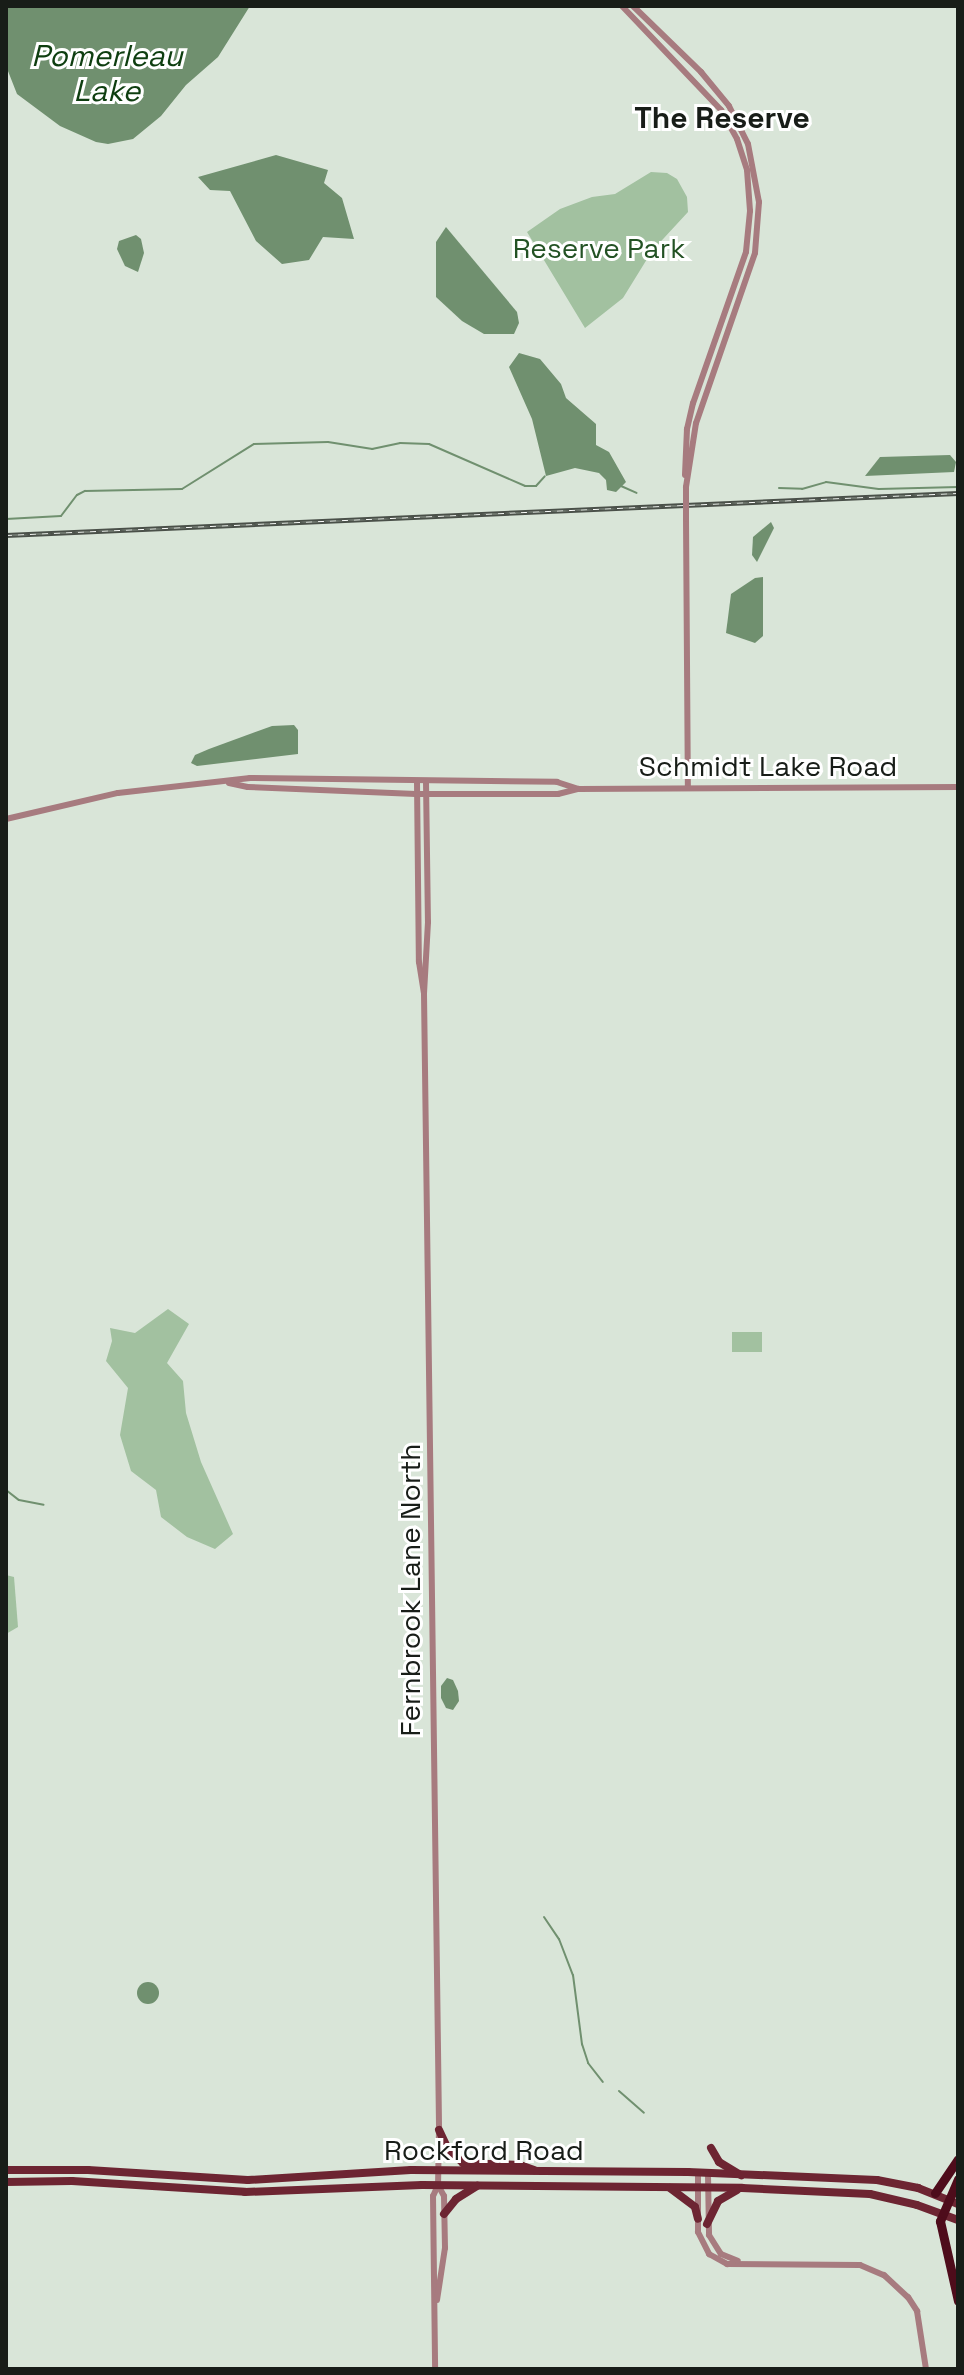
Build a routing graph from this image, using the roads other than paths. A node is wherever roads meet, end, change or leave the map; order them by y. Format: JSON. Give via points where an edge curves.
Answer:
{"nodes":[{"id":1,"x":622,"y":6,"type":"edge"},
{"id":2,"x":633,"y":6,"type":"edge"},
{"id":3,"x":686,"y":487,"type":"junction"},
{"id":4,"x":417,"y":782,"type":"junction"},
{"id":5,"x":426,"y":782,"type":"junction"},
{"id":6,"x":229,"y":783,"type":"junction"},
{"id":7,"x":958,"y":787,"type":"edge"},
{"id":8,"x":688,"y":788,"type":"junction"},
{"id":9,"x":578,"y":789,"type":"junction"},
{"id":10,"x":416,"y":794,"type":"junction"},
{"id":11,"x":426,"y":794,"type":"junction"},
{"id":12,"x":6,"y":819,"type":"edge"},
{"id":13,"x":424,"y":994,"type":"junction"},
{"id":14,"x":439,"y":2130,"type":"junction"},
{"id":15,"x":711,"y":2148,"type":"dead end"},
{"id":16,"x":958,"y":2159,"type":"edge"},
{"id":17,"x":6,"y":2170,"type":"edge"},
{"id":18,"x":438,"y":2171,"type":"junction"},
{"id":19,"x":539,"y":2171,"type":"junction"},
{"id":20,"x":703,"y":2174,"type":"junction"},
{"id":21,"x":741,"y":2175,"type":"junction"},
{"id":22,"x":958,"y":2179,"type":"edge"},
{"id":23,"x":6,"y":2182,"type":"edge"},
{"id":24,"x":438,"y":2185,"type":"junction"},
{"id":25,"x":477,"y":2185,"type":"junction"},
{"id":26,"x":662,"y":2185,"type":"junction"},
{"id":27,"x":703,"y":2186,"type":"junction"},
{"id":28,"x":742,"y":2188,"type":"junction"},
{"id":29,"x":935,"y":2193,"type":"junction"},
{"id":30,"x":953,"y":2202,"type":"edge"},
{"id":31,"x":444,"y":2214,"type":"junction"},
{"id":32,"x":943,"y":2214,"type":"junction"},
{"id":33,"x":698,"y":2219,"type":"junction"},
{"id":34,"x":958,"y":2220,"type":"edge"},
{"id":35,"x":707,"y":2224,"type":"junction"},
{"id":36,"x":741,"y":2262,"type":"junction"},
{"id":37,"x":958,"y":2301,"type":"edge"},
{"id":38,"x":436,"y":2303,"type":"junction"},
{"id":39,"x":435,"y":2369,"type":"edge"},
{"id":40,"x":926,"y":2369,"type":"edge"}],
"edges":[{"from":1,"to":3,"type":"street","via":[[721,110],[747,170],[746,252],[687,429]]},
{"from":2,"to":3,"type":"street","via":[[729,106],[748,144],[758,193],[755,253],[696,423]]},
{"from":3,"to":8,"type":"street","bridge":true},
{"from":4,"to":5,"type":"street","name":"Schmidt Lake Road"},
{"from":4,"to":6,"type":"street","name":"Schmidt Lake Road","via":[[273,778]]},
{"from":4,"to":10,"type":"street","name":"Fernbrook Lane North"},
{"from":5,"to":9,"type":"street","name":"Schmidt Lake Road","via":[[557,782]]},
{"from":5,"to":11,"type":"street","name":"Fernbrook Lane North"},
{"from":6,"to":10,"type":"street","name":"Schmidt Lake Road"},
{"from":6,"to":12,"type":"street","name":"Schmidt Lake Road","via":[[118,793]]},
{"from":7,"to":8,"type":"street","name":"Schmidt Lake Road"},
{"from":8,"to":9,"type":"street","name":"Schmidt Lake Road"},
{"from":9,"to":11,"type":"street","name":"Schmidt Lake Road","via":[[558,794]]},
{"from":10,"to":11,"type":"street","name":"Schmidt Lake Road"},
{"from":10,"to":13,"type":"street","name":"Fernbrook Lane North"},
{"from":11,"to":13,"type":"street","name":"Fernbrook Lane North"},
{"from":13,"to":14,"type":"street","name":"Fernbrook Lane North"},
{"from":14,"to":18,"type":"street","name":"Fernbrook Lane North"},
{"from":14,"to":19,"type":"main road","via":[[463,2163]]},
{"from":15,"to":21,"type":"main road","via":[[719,2162]]},
{"from":16,"to":29,"type":"highway"},
{"from":17,"to":18,"type":"main road","name":"Rockford Road","via":[[248,2180]]},
{"from":18,"to":19,"type":"main road","name":"Rockford Road"},
{"from":18,"to":24,"type":"street","name":"Fernbrook Lane North"},
{"from":19,"to":20,"type":"main road","name":"Rockford Road"},
{"from":20,"to":21,"type":"main road","name":"Rockford Road"},
{"from":20,"to":27,"type":"street"},
{"from":21,"to":29,"type":"main road","name":"Rockford Road","via":[[877,2180]]},
{"from":22,"to":30,"type":"highway"},
{"from":23,"to":24,"type":"main road","name":"Rockford Road","via":[[245,2192]]},
{"from":24,"to":25,"type":"main road","name":"Rockford Road"},
{"from":24,"to":31,"type":"street","name":"Fernbrook Lane North"},
{"from":24,"to":38,"type":"street","name":"Fernbrook Lane North","via":[[433,2196]]},
{"from":25,"to":26,"type":"main road","name":"Rockford Road"},
{"from":25,"to":31,"type":"main road"},
{"from":26,"to":27,"type":"main road","name":"Rockford Road"},
{"from":26,"to":33,"type":"main road","via":[[687,2199]]},
{"from":27,"to":28,"type":"main road","name":"Rockford Road"},
{"from":27,"to":33,"type":"street"},
{"from":27,"to":35,"type":"street"},
{"from":28,"to":32,"type":"main road","name":"Rockford Road","via":[[870,2194]]},
{"from":28,"to":35,"type":"main road","via":[[718,2201]]},
{"from":29,"to":30,"type":"main road","name":"Rockford Road"},
{"from":30,"to":32,"type":"highway"},
{"from":31,"to":38,"type":"street","name":"Fernbrook Lane North"},
{"from":32,"to":34,"type":"main road","name":"Rockford Road"},
{"from":32,"to":37,"type":"highway","via":[[942,2232]]},
{"from":33,"to":36,"type":"street","via":[[700,2241],[709,2254],[727,2264]]},
{"from":35,"to":36,"type":"street","via":[[717,2250]]},
{"from":36,"to":40,"type":"street","via":[[860,2265],[884,2275],[917,2311]]},
{"from":38,"to":39,"type":"street","name":"Fernbrook Lane North"}]}
